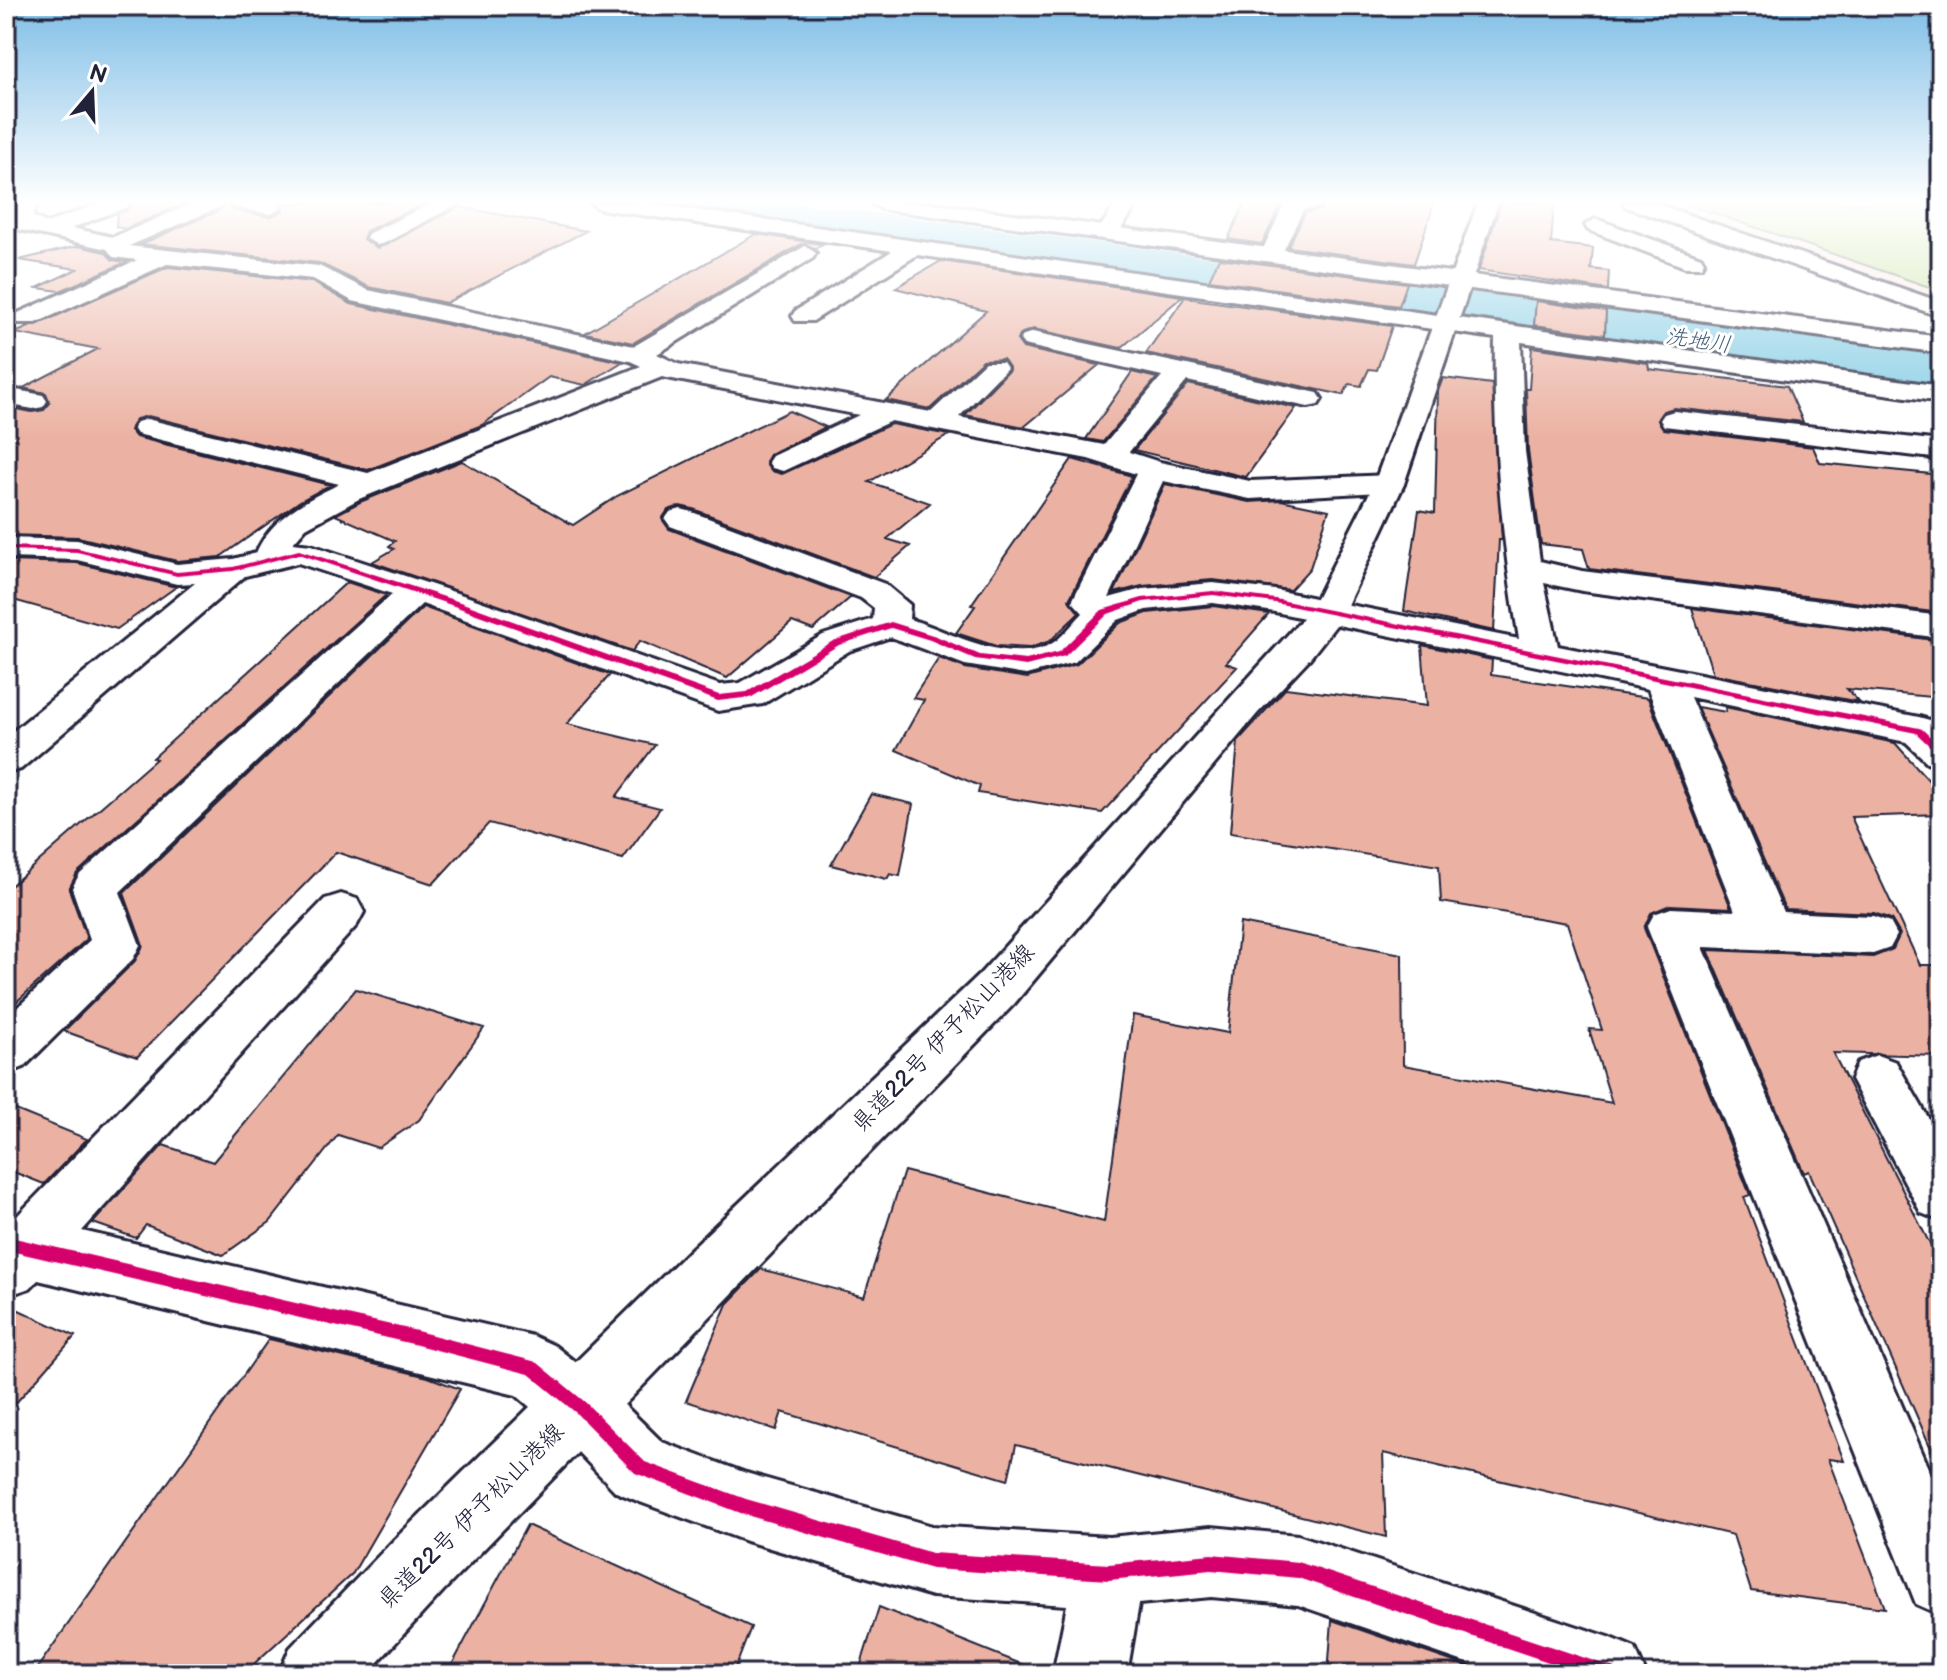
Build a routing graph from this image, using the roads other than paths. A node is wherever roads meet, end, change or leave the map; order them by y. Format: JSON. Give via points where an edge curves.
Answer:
{"nodes":[{"id":1,"x":109,"y":281,"type":"edge"},
{"id":2,"x":334,"y":281,"type":"edge"},
{"id":3,"x":764,"y":281,"type":"edge"},
{"id":4,"x":859,"y":281,"type":"edge"},
{"id":5,"x":1231,"y":281,"type":"edge"},
{"id":6,"x":1372,"y":281,"type":"edge"},
{"id":7,"x":1462,"y":281,"type":"edge"},
{"id":8,"x":1859,"y":281,"type":"edge"},
{"id":9,"x":1455,"y":303,"type":"junction"},
{"id":10,"x":1941,"y":310,"type":"edge"},
{"id":11,"x":804,"y":316,"type":"dead end"},
{"id":12,"x":27,"y":318,"type":"dead end"},
{"id":13,"x":1508,"y":331,"type":"junction"},
{"id":14,"x":1053,"y":340,"type":"dead end"},
{"id":15,"x":1941,"y":345,"type":"edge"},
{"id":16,"x":651,"y":361,"type":"junction"},
{"id":17,"x":994,"y":368,"type":"dead end"},
{"id":18,"x":1180,"y":372,"type":"junction"},
{"id":19,"x":1941,"y":394,"type":"edge"},
{"id":20,"x":1308,"y":399,"type":"dead end"},
{"id":21,"x":888,"y":412,"type":"junction"},
{"id":22,"x":201,"y":415,"type":"dead end"},
{"id":23,"x":1674,"y":420,"type":"dead end"},
{"id":24,"x":938,"y":421,"type":"junction"},
{"id":25,"x":1941,"y":450,"type":"edge"},
{"id":26,"x":1110,"y":456,"type":"junction"},
{"id":27,"x":783,"y":462,"type":"dead end"},
{"id":28,"x":1153,"y":470,"type":"junction"},
{"id":29,"x":371,"y":483,"type":"junction"},
{"id":30,"x":1389,"y":484,"type":"junction"},
{"id":31,"x":681,"y":519,"type":"dead end"},
{"id":32,"x":6,"y":548,"type":"edge"},
{"id":33,"x":251,"y":565,"type":"junction"},
{"id":34,"x":1523,"y":568,"type":"junction"},
{"id":35,"x":416,"y":591,"type":"junction"},
{"id":36,"x":1105,"y":612,"type":"junction"},
{"id":37,"x":1327,"y":612,"type":"junction"},
{"id":38,"x":891,"y":625,"type":"junction"},
{"id":39,"x":1941,"y":627,"type":"edge"},
{"id":40,"x":1541,"y":655,"type":"junction"},
{"id":41,"x":1664,"y":680,"type":"junction"},
{"id":42,"x":1941,"y":752,"type":"edge"},
{"id":43,"x":6,"y":759,"type":"edge"},
{"id":44,"x":341,"y":912,"type":"dead end"},
{"id":45,"x":1767,"y":931,"type":"junction"},
{"id":46,"x":1873,"y":935,"type":"dead end"},
{"id":47,"x":6,"y":1051,"type":"edge"},
{"id":48,"x":1877,"y":1079,"type":"dead end"},
{"id":49,"x":1941,"y":1194,"type":"edge"},
{"id":50,"x":13,"y":1254,"type":"edge"},
{"id":51,"x":580,"y":1407,"type":"junction"},
{"id":52,"x":1109,"y":1572,"type":"junction"},
{"id":53,"x":1941,"y":1579,"type":"edge"},
{"id":54,"x":316,"y":1674,"type":"edge"},
{"id":55,"x":1090,"y":1674,"type":"edge"},
{"id":56,"x":1609,"y":1674,"type":"edge"}],
"edges":[{"from":1,"to":12,"type":"street"},
{"from":2,"to":16,"type":"street","via":[[360,296]]},
{"from":3,"to":16,"type":"street"},
{"from":4,"to":11,"type":"street"},
{"from":5,"to":9,"type":"street"},
{"from":6,"to":9,"type":"street"},
{"from":7,"to":9,"type":"street","name":"県道22号 伊予松山港線"},
{"from":8,"to":10,"type":"street"},
{"from":9,"to":13,"type":"street"},
{"from":9,"to":15,"type":"street"},
{"from":9,"to":30,"type":"street","name":"県道22号 伊予松山港線"},
{"from":13,"to":19,"type":"street"},
{"from":13,"to":34,"type":"street","via":[[1511,473]]},
{"from":14,"to":18,"type":"street"},
{"from":16,"to":21,"type":"street"},
{"from":16,"to":29,"type":"street"},
{"from":17,"to":24,"type":"street"},
{"from":18,"to":20,"type":"street","via":[[1280,385]]},
{"from":18,"to":26,"type":"street"},
{"from":21,"to":24,"type":"street"},
{"from":21,"to":27,"type":"street"},
{"from":22,"to":29,"type":"street","via":[[158,431]]},
{"from":23,"to":25,"type":"street"},
{"from":24,"to":26,"type":"street"},
{"from":26,"to":28,"type":"street"},
{"from":28,"to":30,"type":"street","via":[[1250,490]]},
{"from":28,"to":36,"type":"street","via":[[1090,601]]},
{"from":29,"to":33,"type":"street","via":[[295,521]]},
{"from":30,"to":37,"type":"street","name":"県道22号 伊予松山港線"},
{"from":31,"to":38,"type":"street","via":[[873,591],[892,605]]},
{"from":32,"to":33,"type":"street","via":[[77,550],[177,574]]},
{"from":33,"to":35,"type":"street","via":[[299,552]]},
{"from":33,"to":43,"type":"street"},
{"from":34,"to":39,"type":"street","via":[[1582,581]]},
{"from":34,"to":40,"type":"street"},
{"from":35,"to":38,"type":"street","via":[[718,698],[749,695],[836,643]]},
{"from":35,"to":47,"type":"street","via":[[95,888],[116,945]]},
{"from":36,"to":37,"type":"street","via":[[1142,600],[1213,593]]},
{"from":36,"to":38,"type":"street","via":[[1062,654],[1026,663],[978,657]]},
{"from":37,"to":40,"type":"street"},
{"from":37,"to":51,"type":"street","name":"県道22号 伊予松山港線","via":[[997,989]]},
{"from":40,"to":41,"type":"street"},
{"from":41,"to":42,"type":"street","via":[[1919,731]]},
{"from":41,"to":45,"type":"street"},
{"from":44,"to":50,"type":"street"},
{"from":45,"to":46,"type":"street"},
{"from":45,"to":53,"type":"street","via":[[1671,927]]},
{"from":48,"to":49,"type":"street"},
{"from":50,"to":51,"type":"street","via":[[417,1338],[533,1368]]},
{"from":51,"to":52,"type":"street","via":[[640,1468],[746,1507],[932,1561]]},
{"from":51,"to":54,"type":"street","name":"県道22号 伊予松山港線"},
{"from":52,"to":55,"type":"street"},
{"from":52,"to":56,"type":"street","via":[[1211,1562],[1298,1570]]}]}
